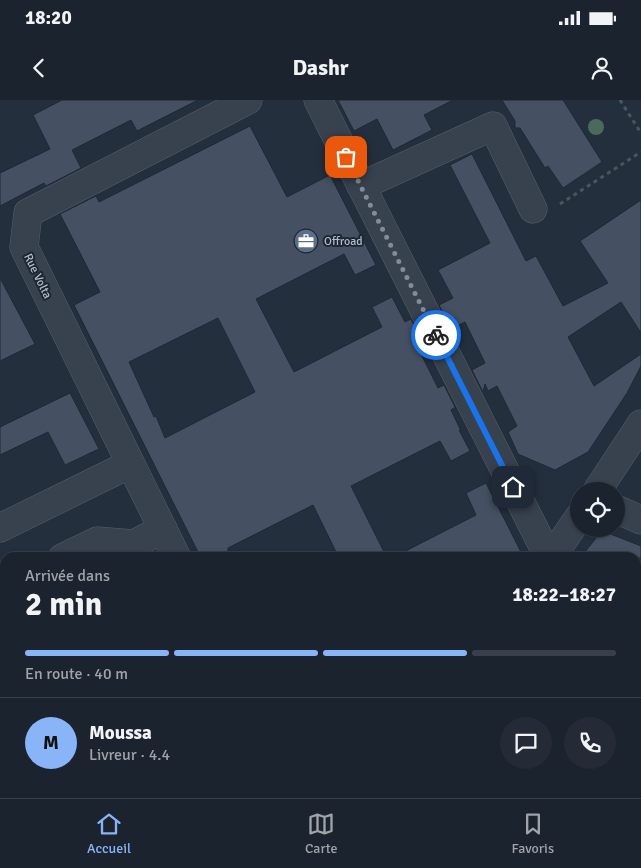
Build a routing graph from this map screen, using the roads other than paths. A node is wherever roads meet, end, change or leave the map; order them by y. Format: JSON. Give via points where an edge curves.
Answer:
{"nodes":[{"id":1,"x":248,"y":100,"type":"edge"},
{"id":2,"x":318,"y":100,"type":"edge"},
{"id":3,"x":361,"y":186,"type":"junction"},
{"id":4,"x":532,"y":207,"type":"road end"},
{"id":5,"x":641,"y":424,"type":"edge"},
{"id":6,"x":130,"y":464,"type":"junction"},
{"id":7,"x":603,"y":482,"type":"edge"},
{"id":8,"x":625,"y":513,"type":"edge"},
{"id":9,"x":641,"y":520,"type":"edge"},
{"id":10,"x":0,"y":528,"type":"edge"},
{"id":11,"x":163,"y":529,"type":"junction"},
{"id":12,"x":570,"y":530,"type":"edge"},
{"id":13,"x":74,"y":552,"type":"edge"},
{"id":14,"x":174,"y":552,"type":"edge"},
{"id":15,"x":547,"y":552,"type":"edge"},
{"id":16,"x":554,"y":552,"type":"edge"}],
"edges":[{"from":1,"to":6,"type":"street","name":"Rue Volta","via":[[28,213],[24,247]]},
{"from":2,"to":3,"type":"street"},
{"from":3,"to":4,"type":"street","via":[[493,126]]},
{"from":3,"to":15,"type":"street"},
{"from":5,"to":7,"type":"street"},
{"from":6,"to":10,"type":"street"},
{"from":6,"to":11,"type":"street","name":"Rue Volta"},
{"from":8,"to":9,"type":"street"},
{"from":11,"to":13,"type":"street","via":[[134,544],[97,541]]},
{"from":11,"to":14,"type":"street","name":"Rue Volta"},
{"from":12,"to":16,"type":"street"}]}
